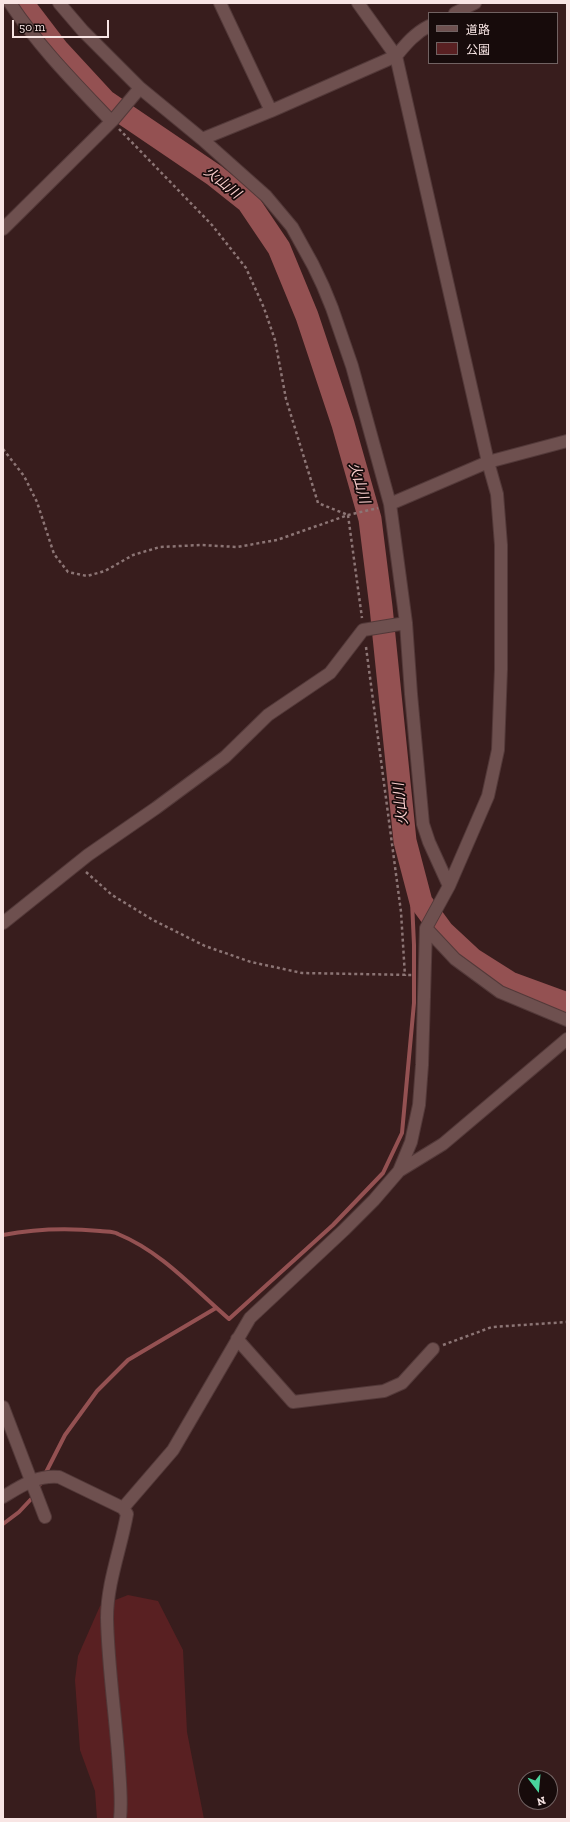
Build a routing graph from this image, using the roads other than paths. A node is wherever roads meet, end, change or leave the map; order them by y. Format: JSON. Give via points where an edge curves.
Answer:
{"nodes":[{"id":1,"x":10,"y":3,"type":"edge"},
{"id":2,"x":59,"y":3,"type":"edge"},
{"id":3,"x":220,"y":3,"type":"edge"},
{"id":4,"x":358,"y":3,"type":"edge"},
{"id":5,"x":475,"y":3,"type":"edge"},
{"id":6,"x":457,"y":12,"type":"edge"},
{"id":7,"x":428,"y":27,"type":"edge"},
{"id":8,"x":396,"y":56,"type":"junction"},
{"id":9,"x":140,"y":88,"type":"junction"},
{"id":10,"x":271,"y":111,"type":"junction"},
{"id":11,"x":113,"y":120,"type":"junction"},
{"id":12,"x":202,"y":139,"type":"junction"},
{"id":13,"x":3,"y":229,"type":"edge"},
{"id":14,"x":567,"y":442,"type":"edge"},
{"id":15,"x":488,"y":462,"type":"junction"},
{"id":16,"x":386,"y":505,"type":"junction"},
{"id":17,"x":402,"y":624,"type":"junction"},
{"id":18,"x":450,"y":886,"type":"junction"},
{"id":19,"x":3,"y":923,"type":"edge"},
{"id":20,"x":426,"y":928,"type":"junction"},
{"id":21,"x":567,"y":1020,"type":"edge"},
{"id":22,"x":567,"y":1039,"type":"edge"},
{"id":23,"x":399,"y":1171,"type":"junction"},
{"id":24,"x":237,"y":1338,"type":"junction"},
{"id":25,"x":433,"y":1349,"type":"road end"},
{"id":26,"x":3,"y":1407,"type":"edge"},
{"id":27,"x":31,"y":1481,"type":"junction"},
{"id":28,"x":3,"y":1497,"type":"edge"},
{"id":29,"x":123,"y":1508,"type":"junction"},
{"id":30,"x":45,"y":1517,"type":"dead end"},
{"id":31,"x":120,"y":1819,"type":"edge"}],
"edges":[{"from":1,"to":11,"type":"street","via":[[50,56]]},
{"from":2,"to":9,"type":"street"},
{"from":3,"to":10,"type":"street"},
{"from":4,"to":8,"type":"street"},
{"from":5,"to":6,"type":"street"},
{"from":7,"to":8,"type":"street","via":[[407,42]]},
{"from":8,"to":10,"type":"street"},
{"from":8,"to":15,"type":"street"},
{"from":9,"to":11,"type":"street"},
{"from":9,"to":12,"type":"street"},
{"from":10,"to":12,"type":"street"},
{"from":11,"to":13,"type":"street"},
{"from":12,"to":16,"type":"street","via":[[266,196],[292,227],[313,265],[332,308],[349,359]]},
{"from":14,"to":15,"type":"street"},
{"from":15,"to":16,"type":"street"},
{"from":15,"to":18,"type":"street","via":[[497,494],[501,545],[498,750],[488,796]]},
{"from":16,"to":17,"type":"street"},
{"from":17,"to":18,"type":"street","via":[[423,824]]},
{"from":17,"to":19,"type":"street","via":[[366,630],[330,673],[268,715],[225,757],[77,864]]},
{"from":18,"to":20,"type":"street"},
{"from":20,"to":21,"type":"street","via":[[455,959],[500,992]]},
{"from":20,"to":23,"type":"street","via":[[419,1105],[411,1142]]},
{"from":22,"to":23,"type":"street","via":[[443,1144]]},
{"from":23,"to":24,"type":"street","via":[[344,1230],[250,1318]]},
{"from":24,"to":25,"type":"street","via":[[293,1402],[384,1391],[402,1383]]},
{"from":24,"to":29,"type":"street","via":[[173,1450]]},
{"from":26,"to":27,"type":"street"},
{"from":27,"to":28,"type":"street"},
{"from":27,"to":29,"type":"street","via":[[48,1476],[59,1477]]},
{"from":27,"to":30,"type":"street"},
{"from":29,"to":31,"type":"street","via":[[128,1514],[107,1616],[121,1791]]}]}
